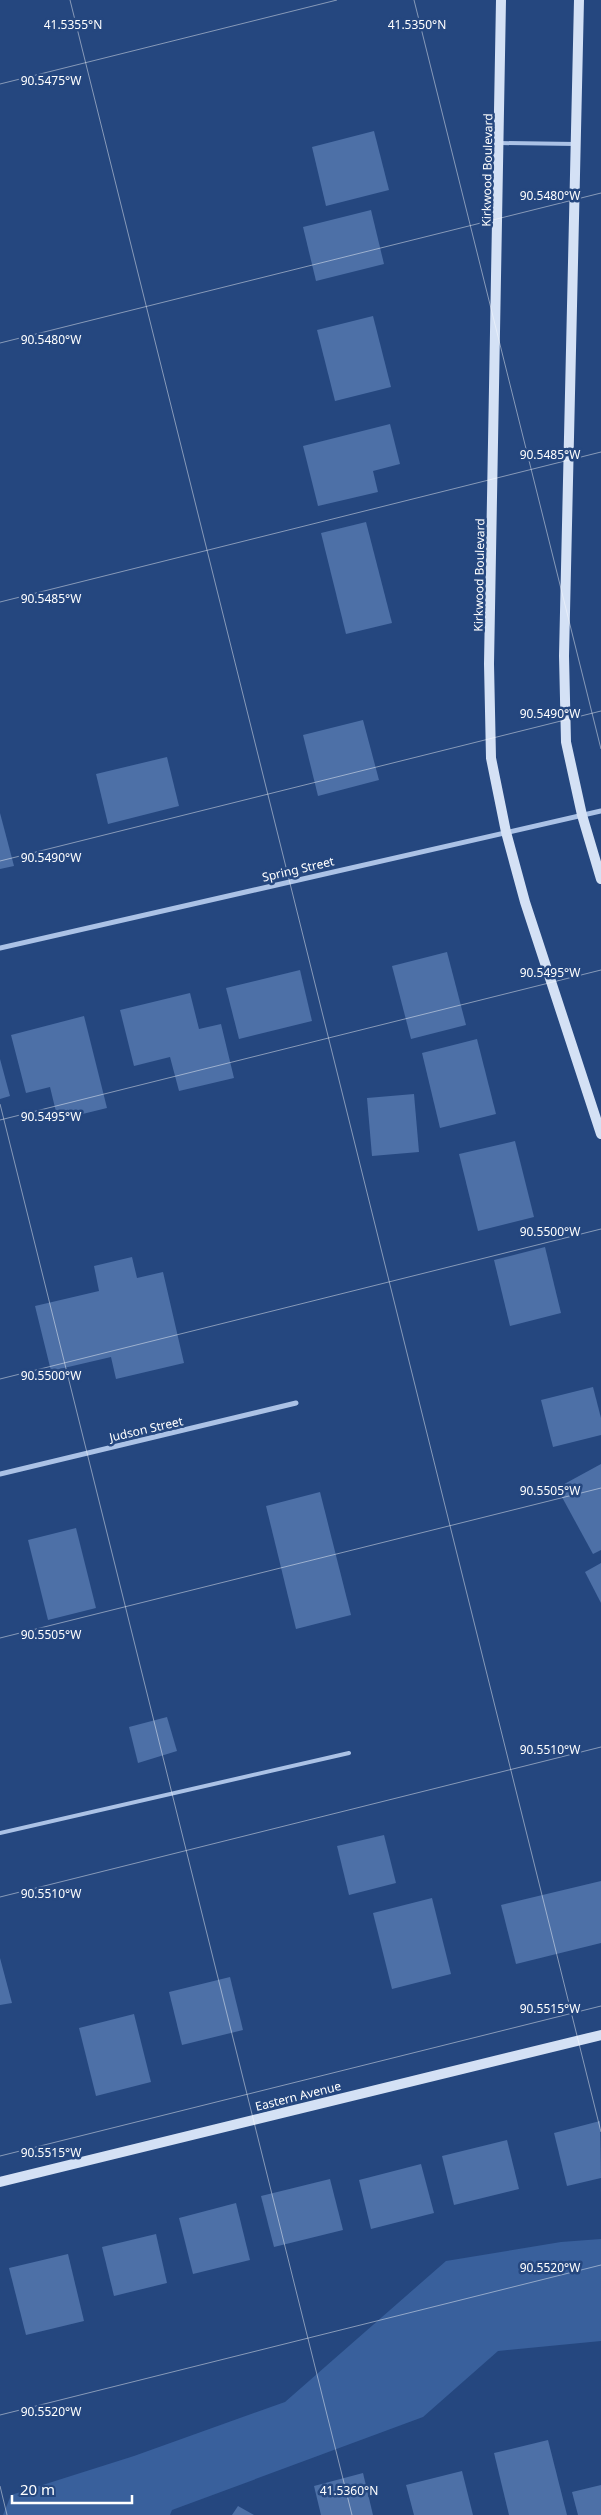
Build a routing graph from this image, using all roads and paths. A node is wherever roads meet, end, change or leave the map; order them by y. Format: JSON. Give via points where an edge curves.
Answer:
{"nodes":[{"id":1,"x":501,"y":0,"type":"edge"},
{"id":2,"x":579,"y":0,"type":"edge"},
{"id":3,"x":500,"y":143,"type":"junction"},
{"id":4,"x":576,"y":144,"type":"junction"},
{"id":5,"x":601,"y":811,"type":"edge"},
{"id":6,"x":582,"y":815,"type":"junction"},
{"id":7,"x":506,"y":832,"type":"junction"},
{"id":8,"x":601,"y":879,"type":"edge"},
{"id":9,"x":0,"y":948,"type":"edge"},
{"id":10,"x":601,"y":1134,"type":"edge"},
{"id":11,"x":296,"y":1403,"type":"dead end"},
{"id":12,"x":0,"y":1474,"type":"edge"},
{"id":13,"x":349,"y":1753,"type":"dead end"},
{"id":14,"x":0,"y":1833,"type":"edge"},
{"id":15,"x":601,"y":2036,"type":"edge"},
{"id":16,"x":0,"y":2182,"type":"edge"}],
"edges":[{"from":1,"to":3,"type":"street","name":"Kirkwood Boulevard"},
{"from":2,"to":4,"type":"street"},
{"from":3,"to":4,"type":"lane"},
{"from":3,"to":7,"type":"street","name":"Kirkwood Boulevard","via":[[490,664],[491,758]]},
{"from":4,"to":6,"type":"street","via":[[564,656],[566,742]]},
{"from":5,"to":6,"type":"street","name":"Spring Street"},
{"from":6,"to":7,"type":"street","name":"Spring Street"},
{"from":6,"to":8,"type":"street"},
{"from":7,"to":9,"type":"street","name":"Spring Street"},
{"from":7,"to":10,"type":"street","name":"Kirkwood Boulevard","via":[[525,902]]},
{"from":11,"to":12,"type":"street","name":"Judson Street"},
{"from":13,"to":14,"type":"lane"},
{"from":15,"to":16,"type":"street","name":"Eastern Avenue"}]}
